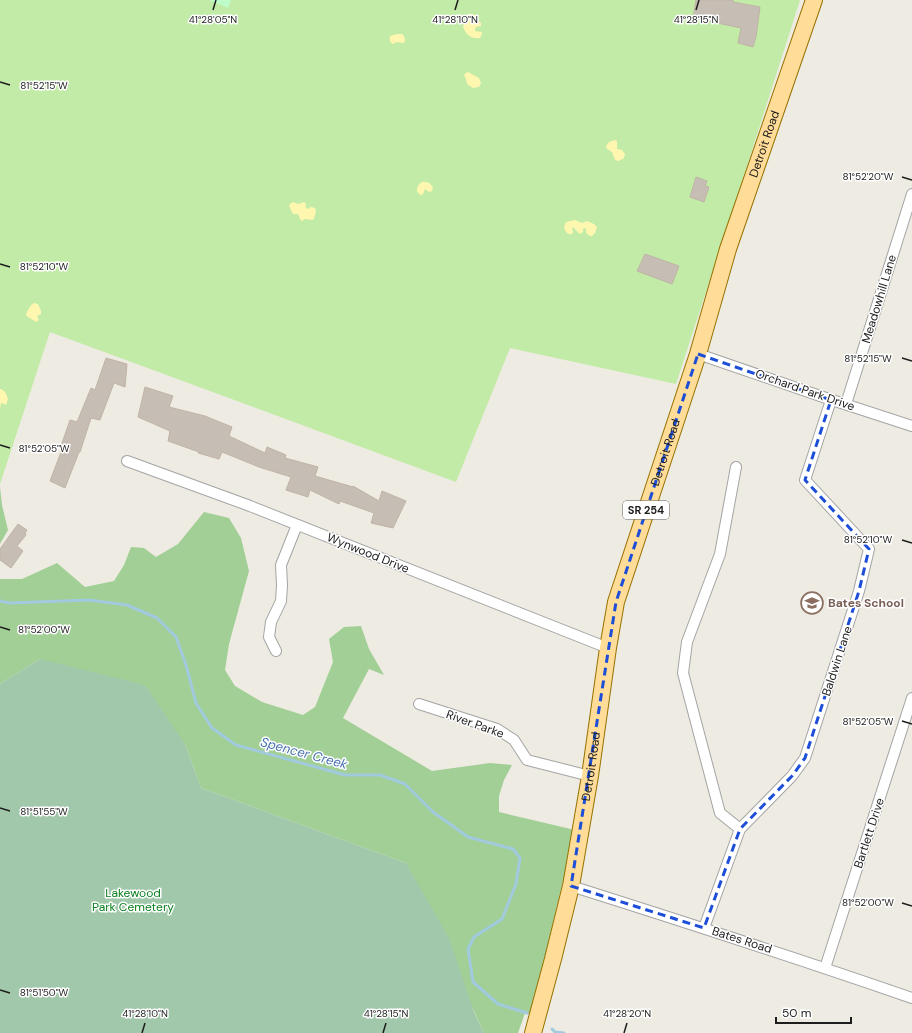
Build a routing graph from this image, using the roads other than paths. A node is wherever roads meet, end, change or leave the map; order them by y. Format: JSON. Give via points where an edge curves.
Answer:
{"nodes":[{"id":1,"x":814,"y":0,"type":"edge"},
{"id":2,"x":912,"y":194,"type":"edge"},
{"id":3,"x":698,"y":354,"type":"junction"},
{"id":4,"x":831,"y":400,"type":"junction"},
{"id":5,"x":846,"y":404,"type":"junction"},
{"id":6,"x":912,"y":426,"type":"edge"},
{"id":7,"x":127,"y":461,"type":"dead end"},
{"id":8,"x":736,"y":467,"type":"dead end"},
{"id":9,"x":297,"y":525,"type":"junction"},
{"id":10,"x":608,"y":648,"type":"junction"},
{"id":11,"x":276,"y":651,"type":"dead end"},
{"id":12,"x":912,"y":698,"type":"edge"},
{"id":13,"x":419,"y":704,"type":"dead end"},
{"id":14,"x":590,"y":776,"type":"junction"},
{"id":15,"x":740,"y":829,"type":"junction"},
{"id":16,"x":571,"y":886,"type":"junction"},
{"id":17,"x":704,"y":928,"type":"junction"},
{"id":18,"x":826,"y":968,"type":"junction"},
{"id":19,"x":912,"y":998,"type":"edge"},
{"id":20,"x":533,"y":1033,"type":"edge"}],
"edges":[{"from":1,"to":3,"type":"main road","name":"Detroit Road","number":"SR 254","via":[[728,249]]},
{"from":2,"to":5,"type":"street","name":"Meadowhill Lane"},
{"from":3,"to":4,"type":"street","name":"Orchard Park Drive"},
{"from":3,"to":10,"type":"main road","name":"Detroit Road","number":"SR 254","via":[[616,602]]},
{"from":4,"to":5,"type":"street","name":"Orchard Park Drive"},
{"from":4,"to":15,"type":"street","name":"Baldwin Lane","via":[[805,480],[869,549],[859,590],[805,758],[792,776]]},
{"from":5,"to":6,"type":"street","name":"Orchard Park Drive"},
{"from":7,"to":9,"type":"street","name":"Wynwood Drive"},
{"from":8,"to":15,"type":"street","via":[[720,554],[687,642],[683,673],[720,813]]},
{"from":9,"to":10,"type":"street","name":"Wynwood Drive"},
{"from":9,"to":11,"type":"street","via":[[281,565],[280,601],[271,622],[269,637]]},
{"from":10,"to":14,"type":"main road","name":"Detroit Road","number":"SR 254"},
{"from":12,"to":18,"type":"street","name":"Bartlett Drive"},
{"from":13,"to":14,"type":"street","name":"River Parke","via":[[497,729],[514,740],[527,760]]},
{"from":14,"to":16,"type":"main road","name":"Detroit Road","number":"SR 254"},
{"from":15,"to":17,"type":"street","name":"Baldwin Lane"},
{"from":16,"to":17,"type":"street","name":"Bates Road"},
{"from":16,"to":20,"type":"main road","name":"Detroit Road","number":"SR 254"},
{"from":17,"to":18,"type":"street","name":"Bates Road"},
{"from":18,"to":19,"type":"street","name":"Bates Road"}]}
